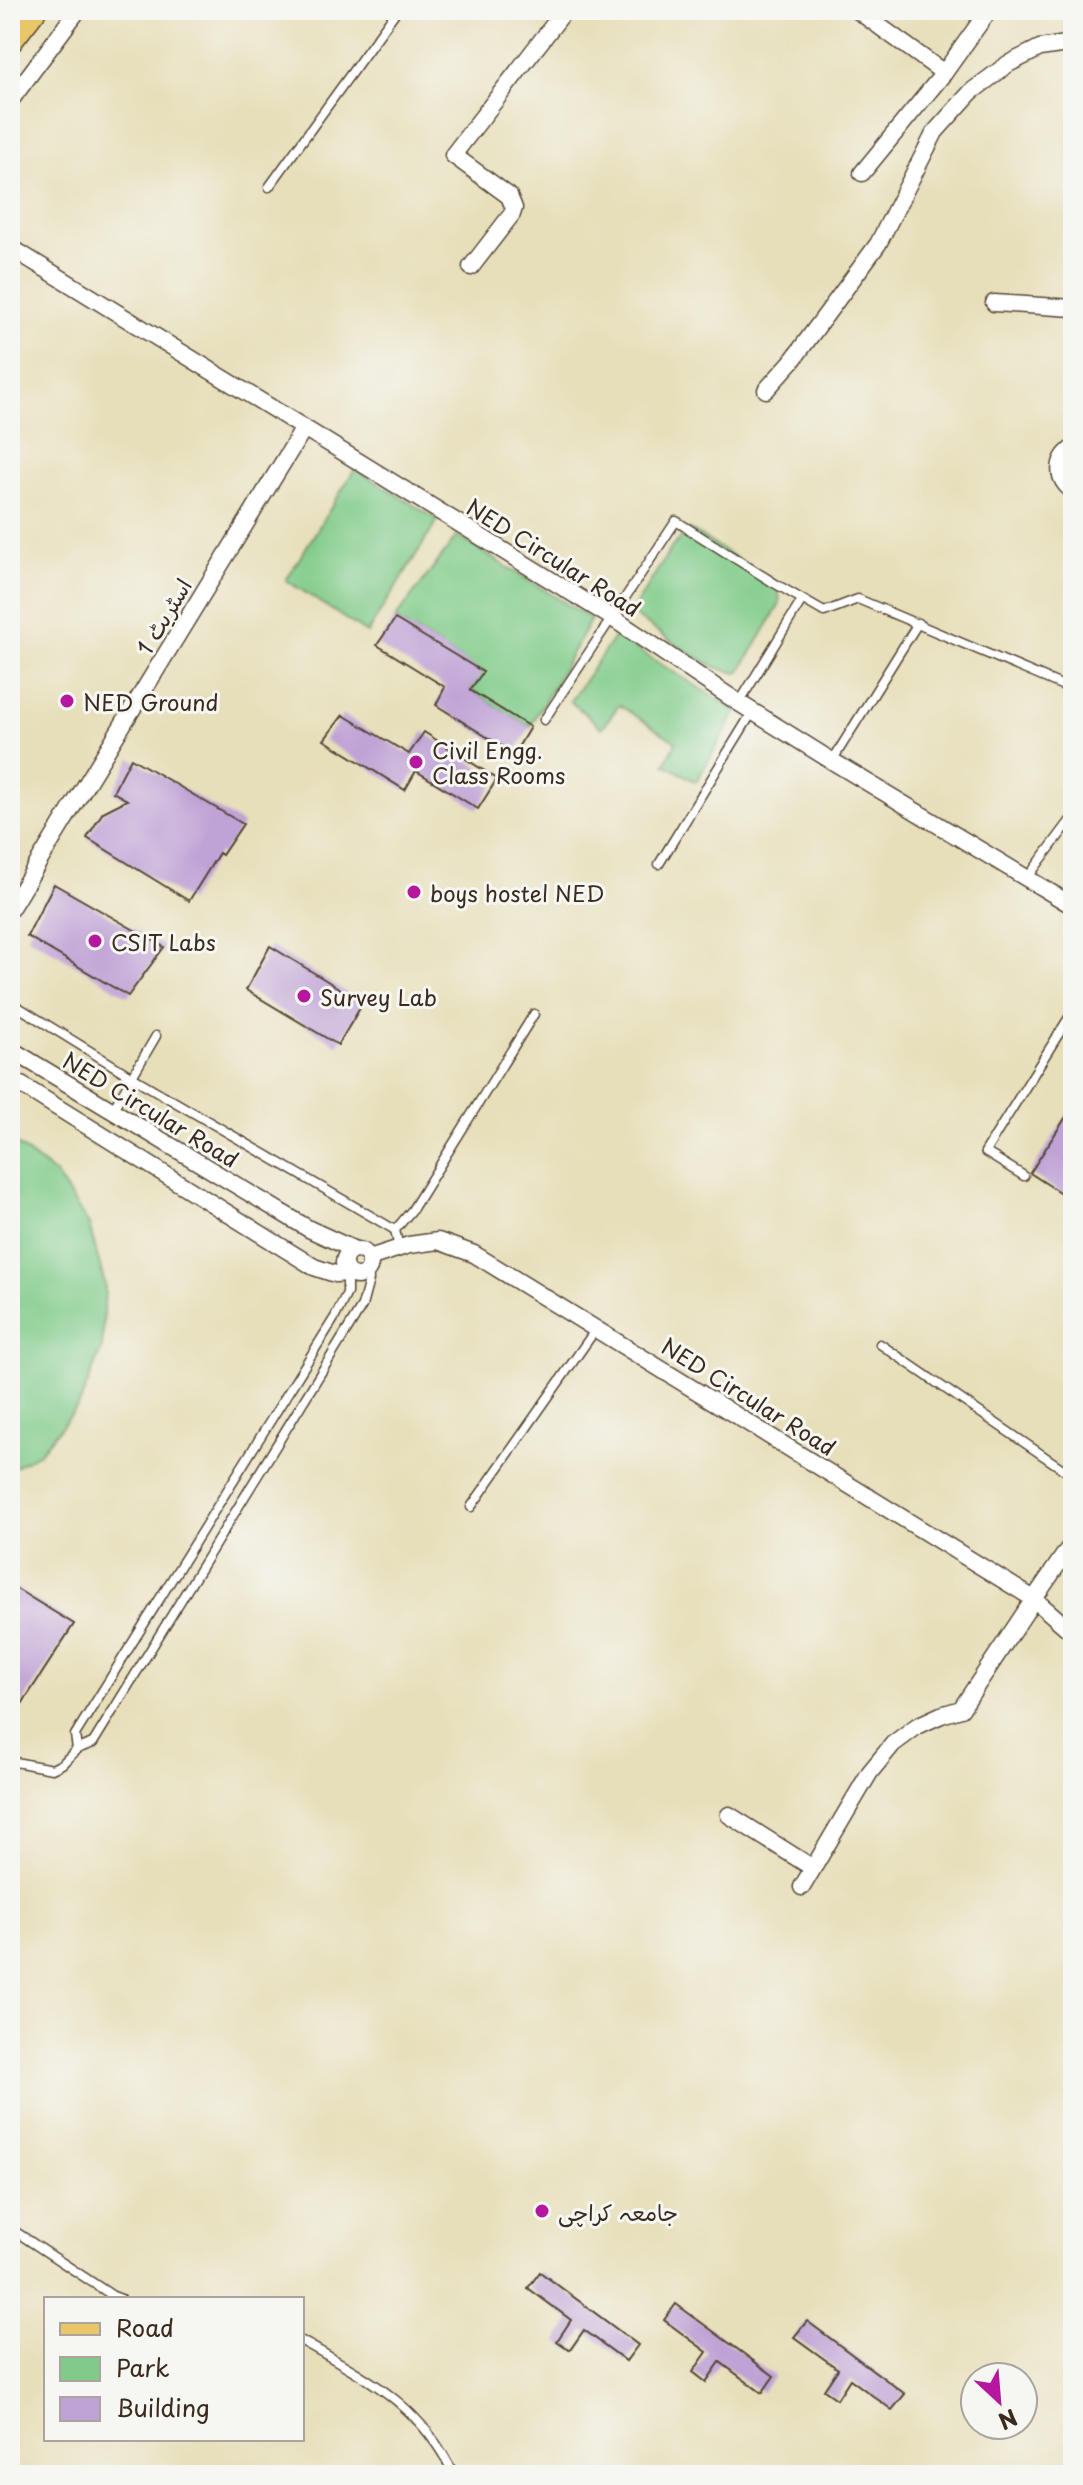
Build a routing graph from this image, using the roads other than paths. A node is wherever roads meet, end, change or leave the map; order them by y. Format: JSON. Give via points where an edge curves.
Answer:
{"nodes":[{"id":1,"x":34,"y":10,"type":"edge"},
{"id":2,"x":78,"y":10,"type":"edge"},
{"id":3,"x":397,"y":10,"type":"edge"},
{"id":4,"x":565,"y":10,"type":"edge"},
{"id":5,"x":857,"y":10,"type":"edge"},
{"id":6,"x":989,"y":10,"type":"edge"},
{"id":7,"x":10,"y":41,"type":"edge"},
{"id":8,"x":1073,"y":43,"type":"edge"},
{"id":9,"x":944,"y":73,"type":"junction"},
{"id":10,"x":10,"y":101,"type":"edge"},
{"id":11,"x":862,"y":173,"type":"dead end"},
{"id":12,"x":269,"y":187,"type":"dead end"},
{"id":13,"x":10,"y":247,"type":"edge"},
{"id":14,"x":471,"y":267,"type":"dead end"},
{"id":15,"x":994,"y":303,"type":"dead end"},
{"id":16,"x":1073,"y":308,"type":"edge"},
{"id":17,"x":766,"y":390,"type":"dead end"},
{"id":18,"x":304,"y":428,"type":"junction"},
{"id":19,"x":1073,"y":448,"type":"edge"},
{"id":20,"x":1073,"y":491,"type":"edge"},
{"id":21,"x":802,"y":600,"type":"junction"},
{"id":22,"x":611,"y":617,"type":"junction"},
{"id":23,"x":918,"y":623,"type":"junction"},
{"id":24,"x":1073,"y":690,"type":"edge"},
{"id":25,"x":746,"y":707,"type":"junction"},
{"id":26,"x":544,"y":720,"type":"dead end"},
{"id":27,"x":832,"y":761,"type":"junction"},
{"id":28,"x":1072,"y":820,"type":"edge"},
{"id":29,"x":659,"y":864,"type":"dead end"},
{"id":30,"x":1028,"y":877,"type":"junction"},
{"id":31,"x":1073,"y":906,"type":"edge"},
{"id":32,"x":10,"y":909,"type":"edge"},
{"id":33,"x":10,"y":1002,"type":"edge"},
{"id":34,"x":1073,"y":1011,"type":"edge"},
{"id":35,"x":534,"y":1014,"type":"dead end"},
{"id":36,"x":156,"y":1036,"type":"dead end"},
{"id":37,"x":10,"y":1049,"type":"edge"},
{"id":38,"x":132,"y":1077,"type":"junction"},
{"id":39,"x":10,"y":1078,"type":"edge"},
{"id":40,"x":111,"y":1112,"type":"junction"},
{"id":41,"x":1024,"y":1176,"type":"dead end"},
{"id":42,"x":395,"y":1230,"type":"junction"},
{"id":43,"x":399,"y":1248,"type":"junction"},
{"id":44,"x":364,"y":1259,"type":"junction"},
{"id":45,"x":347,"y":1273,"type":"junction"},
{"id":46,"x":596,"y":1328,"type":"junction"},
{"id":47,"x":880,"y":1344,"type":"dead end"},
{"id":48,"x":1073,"y":1476,"type":"edge"},
{"id":49,"x":471,"y":1507,"type":"dead end"},
{"id":50,"x":1073,"y":1542,"type":"edge"},
{"id":51,"x":1034,"y":1599,"type":"junction"},
{"id":52,"x":1073,"y":1633,"type":"edge"},
{"id":53,"x":77,"y":1749,"type":"junction"},
{"id":54,"x":10,"y":1761,"type":"edge"},
{"id":55,"x":729,"y":1815,"type":"dead end"},
{"id":56,"x":813,"y":1868,"type":"junction"},
{"id":57,"x":802,"y":1887,"type":"dead end"},
{"id":58,"x":10,"y":2228,"type":"edge"},
{"id":59,"x":116,"y":2297,"type":"edge"},
{"id":60,"x":304,"y":2342,"type":"edge"},
{"id":61,"x":454,"y":2475,"type":"edge"}],
"edges":[{"from":1,"to":7,"type":"main road"},
{"from":2,"to":10,"type":"street"},
{"from":3,"to":12,"type":"lane"},
{"from":4,"to":14,"type":"street","via":[[453,155],[509,196],[514,208]]},
{"from":5,"to":9,"type":"street"},
{"from":6,"to":9,"type":"street"},
{"from":8,"to":17,"type":"street","via":[[1040,48],[1008,64],[971,92],[935,132],[878,244]]},
{"from":9,"to":11,"type":"street"},
{"from":13,"to":18,"type":"street","name":"NED Circular Road"},
{"from":15,"to":16,"type":"street"},
{"from":18,"to":22,"type":"street","name":"NED Circular Road"},
{"from":18,"to":32,"type":"street","name":"اسٹریٹ 1"},
{"from":19,"to":20,"type":"street","via":[[1060,463],[1061,478]]},
{"from":21,"to":22,"type":"lane","via":[[676,521]]},
{"from":21,"to":23,"type":"lane","via":[[824,612],[858,599]]},
{"from":21,"to":25,"type":"lane"},
{"from":22,"to":25,"type":"street","name":"NED Circular Road"},
{"from":22,"to":26,"type":"lane"},
{"from":23,"to":24,"type":"lane"},
{"from":23,"to":27,"type":"lane"},
{"from":25,"to":27,"type":"street","name":"NED Circular Road"},
{"from":25,"to":29,"type":"lane"},
{"from":27,"to":30,"type":"street","name":"NED Circular Road"},
{"from":28,"to":30,"type":"lane"},
{"from":30,"to":31,"type":"street","name":"NED Circular Road"},
{"from":33,"to":38,"type":"lane"},
{"from":34,"to":41,"type":"lane","via":[[985,1152]]},
{"from":35,"to":42,"type":"lane"},
{"from":36,"to":38,"type":"lane"},
{"from":37,"to":40,"type":"street","name":"NED Circular Road"},
{"from":38,"to":40,"type":"lane"},
{"from":38,"to":42,"type":"lane"},
{"from":39,"to":45,"type":"street","via":[[314,1267]]},
{"from":40,"to":44,"type":"street","name":"NED Circular Road"},
{"from":42,"to":43,"type":"lane"},
{"from":43,"to":44,"type":"street","name":"NED Circular Road"},
{"from":43,"to":46,"type":"street","name":"NED Circular Road","via":[[438,1241],[456,1246]]},
{"from":44,"to":45,"type":"street","via":[[359,1277]]},
{"from":44,"to":45,"type":"street","via":[[345,1256]]},
{"from":44,"to":53,"type":"lane","via":[[366,1295],[354,1321],[93,1743]]},
{"from":45,"to":53,"type":"lane","via":[[347,1293],[335,1317],[75,1735]]},
{"from":46,"to":49,"type":"lane"},
{"from":46,"to":51,"type":"street","name":"NED Circular Road"},
{"from":47,"to":48,"type":"lane"},
{"from":50,"to":51,"type":"street"},
{"from":51,"to":52,"type":"street","name":"NED Circular Road"},
{"from":51,"to":56,"type":"street","via":[[961,1709],[917,1726],[893,1744],[870,1772]]},
{"from":53,"to":54,"type":"lane","via":[[52,1769]]},
{"from":55,"to":56,"type":"street"},
{"from":56,"to":57,"type":"street"},
{"from":58,"to":59,"type":"lane"},
{"from":60,"to":61,"type":"lane","via":[[370,2380],[416,2416]]}]}
